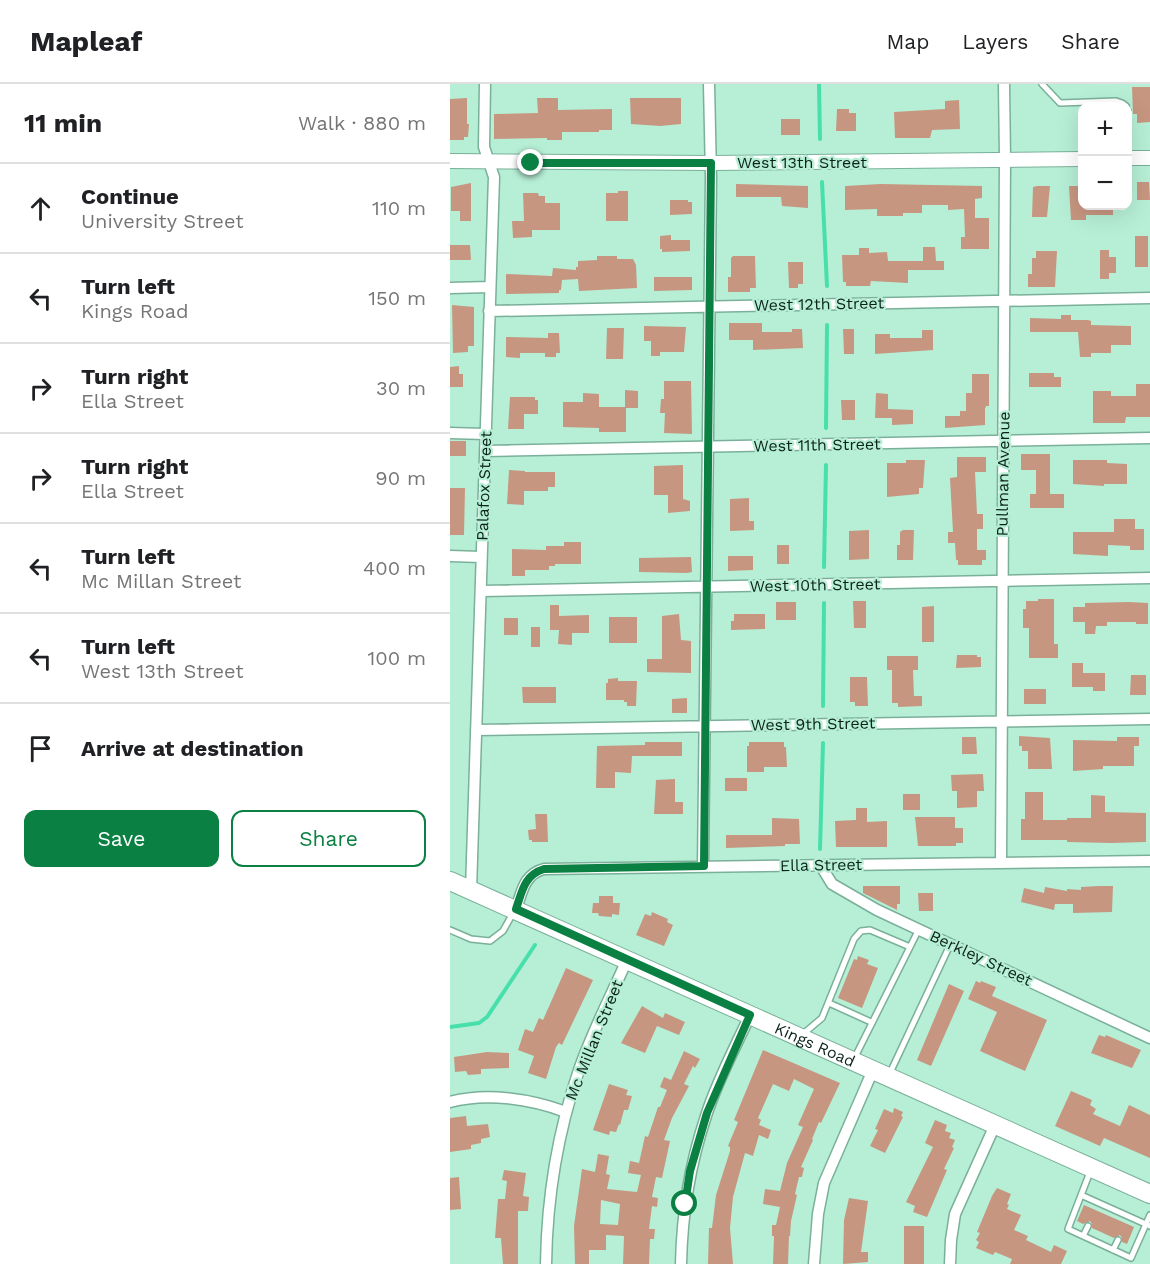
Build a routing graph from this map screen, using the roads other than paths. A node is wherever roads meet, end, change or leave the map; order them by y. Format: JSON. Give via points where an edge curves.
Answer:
{"nodes":[{"id":1,"x":485,"y":84,"type":"edge"},
{"id":2,"x":709,"y":84,"type":"edge"},
{"id":3,"x":1004,"y":84,"type":"edge"},
{"id":4,"x":1042,"y":84,"type":"edge"},
{"id":5,"x":1078,"y":102,"type":"edge"},
{"id":6,"x":1088,"y":102,"type":"edge"},
{"id":7,"x":1122,"y":102,"type":"edge"},
{"id":8,"x":1132,"y":158,"type":"edge"},
{"id":9,"x":1150,"y":158,"type":"edge"},
{"id":10,"x":1005,"y":159,"type":"junction"},
{"id":11,"x":1078,"y":159,"type":"edge"},
{"id":12,"x":450,"y":161,"type":"edge"},
{"id":13,"x":488,"y":161,"type":"junction"},
{"id":14,"x":711,"y":163,"type":"junction"},
{"id":15,"x":490,"y":287,"type":"junction"},
{"id":16,"x":450,"y":288,"type":"edge"},
{"id":17,"x":1150,"y":298,"type":"edge"},
{"id":18,"x":1004,"y":302,"type":"junction"},
{"id":19,"x":709,"y":307,"type":"junction"},
{"id":20,"x":489,"y":311,"type":"junction"},
{"id":21,"x":450,"y":433,"type":"edge"},
{"id":22,"x":485,"y":434,"type":"junction"},
{"id":23,"x":1150,"y":438,"type":"edge"},
{"id":24,"x":1003,"y":442,"type":"junction"},
{"id":25,"x":708,"y":447,"type":"junction"},
{"id":26,"x":485,"y":450,"type":"junction"},
{"id":27,"x":450,"y":556,"type":"edge"},
{"id":28,"x":482,"y":557,"type":"junction"},
{"id":29,"x":1150,"y":578,"type":"edge"},
{"id":30,"x":1002,"y":580,"type":"junction"},
{"id":31,"x":706,"y":587,"type":"junction"},
{"id":32,"x":481,"y":591,"type":"junction"},
{"id":33,"x":1150,"y":719,"type":"edge"},
{"id":34,"x":1001,"y":721,"type":"junction"},
{"id":35,"x":705,"y":727,"type":"junction"},
{"id":36,"x":476,"y":730,"type":"junction"},
{"id":37,"x":1150,"y":861,"type":"edge"},
{"id":38,"x":1001,"y":863,"type":"junction"},
{"id":39,"x":704,"y":866,"type":"junction"},
{"id":40,"x":821,"y":866,"type":"junction"},
{"id":41,"x":450,"y":881,"type":"edge"},
{"id":42,"x":471,"y":890,"type":"junction"},
{"id":43,"x":516,"y":909,"type":"junction"},
{"id":44,"x":919,"y":929,"type":"junction"},
{"id":45,"x":450,"y":930,"type":"edge"},
{"id":46,"x":951,"y":944,"type":"junction"},
{"id":47,"x":910,"y":947,"type":"junction"},
{"id":48,"x":627,"y":960,"type":"junction"},
{"id":49,"x":829,"y":1003,"type":"junction"},
{"id":50,"x":750,"y":1015,"type":"junction"},
{"id":51,"x":872,"y":1022,"type":"junction"},
{"id":52,"x":799,"y":1037,"type":"junction"},
{"id":53,"x":1150,"y":1038,"type":"edge"},
{"id":54,"x":853,"y":1061,"type":"junction"},
{"id":55,"x":880,"y":1073,"type":"junction"},
{"id":56,"x":450,"y":1102,"type":"edge"},
{"id":57,"x":566,"y":1112,"type":"junction"},
{"id":58,"x":995,"y":1125,"type":"junction"},
{"id":59,"x":1092,"y":1168,"type":"junction"},
{"id":60,"x":1150,"y":1194,"type":"edge"},
{"id":61,"x":1081,"y":1196,"type":"junction"},
{"id":62,"x":1099,"y":1204,"type":"junction"},
{"id":63,"x":1096,"y":1210,"type":"dead end"},
{"id":64,"x":1150,"y":1215,"type":"edge"},
{"id":65,"x":1129,"y":1217,"type":"junction"},
{"id":66,"x":1126,"y":1224,"type":"dead end"},
{"id":67,"x":1148,"y":1225,"type":"edge"},
{"id":68,"x":1088,"y":1226,"type":"dead end"},
{"id":69,"x":1083,"y":1236,"type":"junction"},
{"id":70,"x":1118,"y":1240,"type":"dead end"},
{"id":71,"x":1113,"y":1250,"type":"junction"},
{"id":72,"x":1131,"y":1258,"type":"junction"},
{"id":73,"x":546,"y":1264,"type":"edge"},
{"id":74,"x":681,"y":1264,"type":"edge"},
{"id":75,"x":814,"y":1264,"type":"edge"},
{"id":76,"x":950,"y":1264,"type":"edge"},
{"id":77,"x":1134,"y":1264,"type":"edge"}],
"edges":[{"from":1,"to":13,"type":"street","name":"Palafox Street","via":[[484,147]]},
{"from":2,"to":14,"type":"street"},
{"from":3,"to":10,"type":"street","name":"Pullman Avenue"},
{"from":4,"to":5,"type":"lane","via":[[1060,103]]},
{"from":6,"to":7,"type":"lane"},
{"from":8,"to":9,"type":"street"},
{"from":10,"to":11,"type":"street","name":"West 13th Street"},
{"from":10,"to":14,"type":"street","name":"West 13th Street"},
{"from":10,"to":18,"type":"street","name":"Pullman Avenue"},
{"from":12,"to":13,"type":"street","name":"West 13th Street"},
{"from":13,"to":14,"type":"street","name":"West 13th Street"},
{"from":13,"to":15,"type":"street","name":"Palafox Street","via":[[494,177]]},
{"from":14,"to":19,"type":"street"},
{"from":15,"to":16,"type":"street"},
{"from":15,"to":20,"type":"street","name":"Palafox Street"},
{"from":17,"to":18,"type":"street","name":"West 12th Street"},
{"from":18,"to":19,"type":"street","name":"West 12th Street"},
{"from":18,"to":24,"type":"street","name":"Pullman Avenue"},
{"from":19,"to":20,"type":"street","name":"West 12th Street"},
{"from":19,"to":25,"type":"street"},
{"from":20,"to":22,"type":"street","name":"Palafox Street"},
{"from":21,"to":22,"type":"street"},
{"from":22,"to":26,"type":"street","name":"Palafox Street"},
{"from":23,"to":24,"type":"street","name":"West 11th Street"},
{"from":24,"to":25,"type":"street","name":"West 11th Street"},
{"from":24,"to":30,"type":"street","name":"Pullman Avenue"},
{"from":25,"to":26,"type":"street","name":"West 11th Street"},
{"from":25,"to":31,"type":"street"},
{"from":26,"to":28,"type":"street","name":"Palafox Street"},
{"from":27,"to":28,"type":"street"},
{"from":28,"to":32,"type":"street","name":"Palafox Street"},
{"from":29,"to":30,"type":"street","name":"West 10th Street"},
{"from":30,"to":31,"type":"street","name":"West 10th Street"},
{"from":30,"to":34,"type":"street","name":"Pullman Avenue"},
{"from":31,"to":32,"type":"street","name":"West 10th Street"},
{"from":31,"to":35,"type":"street"},
{"from":32,"to":36,"type":"street","name":"Palafox Street"},
{"from":33,"to":34,"type":"street","name":"West 9th Street"},
{"from":34,"to":35,"type":"street","name":"West 9th Street"},
{"from":34,"to":38,"type":"street","name":"Pullman Avenue"},
{"from":35,"to":36,"type":"street","name":"West 9th Street"},
{"from":35,"to":39,"type":"street"},
{"from":36,"to":42,"type":"street","name":"Palafox Street"},
{"from":37,"to":38,"type":"street","name":"Ella Street"},
{"from":38,"to":40,"type":"street","name":"Ella Street"},
{"from":39,"to":40,"type":"street","name":"Ella Street"},
{"from":39,"to":43,"type":"street","name":"Ella Street","via":[[544,869],[527,879]]},
{"from":40,"to":44,"type":"street","name":"Berkley Street","via":[[832,884]]},
{"from":41,"to":42,"type":"main road","name":"Kings Road"},
{"from":42,"to":43,"type":"main road","name":"Kings Road"},
{"from":43,"to":45,"type":"lane","via":[[502,931],[490,941],[471,939]]},
{"from":43,"to":48,"type":"main road","name":"Kings Road"},
{"from":44,"to":46,"type":"street","name":"Berkley Street"},
{"from":44,"to":47,"type":"lane"},
{"from":46,"to":53,"type":"street","name":"Berkley Street"},
{"from":46,"to":55,"type":"lane"},
{"from":47,"to":49,"type":"lane","via":[[870,930],[861,932],[854,939]]},
{"from":47,"to":51,"type":"lane"},
{"from":48,"to":50,"type":"main road","name":"Kings Road"},
{"from":48,"to":57,"type":"street","name":"Mc Millan Street","via":[[580,1067]]},
{"from":49,"to":51,"type":"lane"},
{"from":49,"to":52,"type":"lane","via":[[822,1018]]},
{"from":50,"to":52,"type":"main road","name":"Kings Road"},
{"from":50,"to":74,"type":"street","via":[[707,1113],[690,1171]]},
{"from":51,"to":54,"type":"lane"},
{"from":52,"to":54,"type":"main road","name":"Kings Road"},
{"from":54,"to":55,"type":"main road","name":"Kings Road"},
{"from":55,"to":58,"type":"main road","name":"Kings Road"},
{"from":55,"to":75,"type":"street","via":[[824,1183]]},
{"from":56,"to":57,"type":"street","via":[[517,1099]]},
{"from":57,"to":73,"type":"street","name":"Mc Millan Street","via":[[548,1205]]},
{"from":58,"to":59,"type":"main road","name":"Kings Road"},
{"from":58,"to":76,"type":"street","via":[[955,1214]]},
{"from":59,"to":60,"type":"main road","name":"Kings Road"},
{"from":59,"to":61,"type":"lane"},
{"from":61,"to":62,"type":"lane"},
{"from":61,"to":69,"type":"lane","via":[[1068,1229]]},
{"from":62,"to":63,"type":"lane"},
{"from":62,"to":65,"type":"lane"},
{"from":64,"to":67,"type":"lane"},
{"from":65,"to":66,"type":"lane"},
{"from":65,"to":67,"type":"lane"},
{"from":67,"to":72,"type":"lane"},
{"from":68,"to":69,"type":"lane"},
{"from":69,"to":71,"type":"lane"},
{"from":70,"to":71,"type":"lane"},
{"from":71,"to":72,"type":"lane"},
{"from":72,"to":77,"type":"lane"}]}
